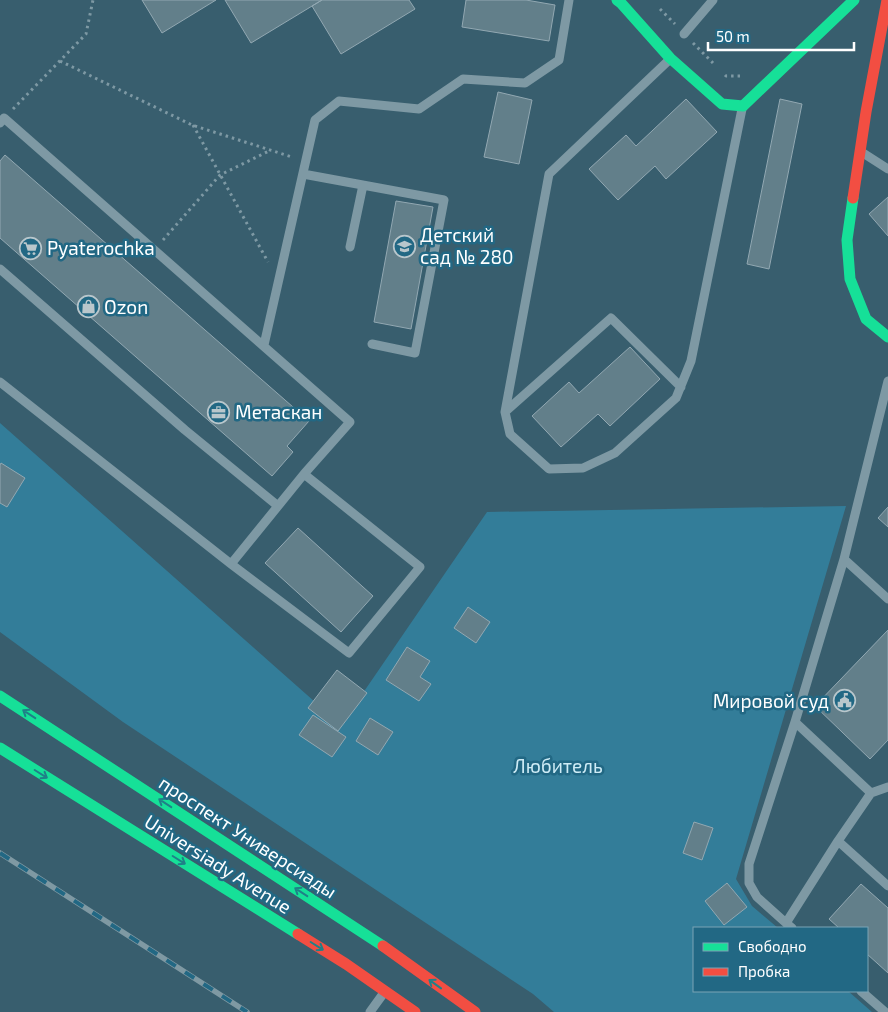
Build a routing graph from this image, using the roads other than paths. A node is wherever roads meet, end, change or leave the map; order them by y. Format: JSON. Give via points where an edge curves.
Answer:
{"nodes":[{"id":1,"x":568,"y":0,"type":"edge"},
{"id":2,"x":617,"y":0,"type":"edge"},
{"id":3,"x":713,"y":0,"type":"edge"},
{"id":4,"x":854,"y":0,"type":"edge"},
{"id":5,"x":886,"y":0,"type":"edge"},
{"id":6,"x":684,"y":34,"type":"road end"},
{"id":7,"x":670,"y":58,"type":"junction"},
{"id":8,"x":743,"y":106,"type":"junction"},
{"id":9,"x":2,"y":120,"type":"edge"},
{"id":10,"x":860,"y":151,"type":"junction"},
{"id":11,"x":888,"y":169,"type":"edge"},
{"id":12,"x":303,"y":174,"type":"junction"},
{"id":13,"x":363,"y":185,"type":"junction"},
{"id":14,"x":350,"y":247,"type":"dead end"},
{"id":15,"x":0,"y":269,"type":"edge"},
{"id":16,"x":888,"y":338,"type":"edge"},
{"id":17,"x":372,"y":344,"type":"dead end"},
{"id":18,"x":264,"y":345,"type":"junction"},
{"id":19,"x":888,"y":381,"type":"edge"},
{"id":20,"x":0,"y":382,"type":"edge"},
{"id":21,"x":681,"y":387,"type":"junction"},
{"id":22,"x":505,"y":412,"type":"junction"},
{"id":23,"x":304,"y":474,"type":"junction"},
{"id":24,"x":278,"y":506,"type":"junction"},
{"id":25,"x":844,"y":559,"type":"junction"},
{"id":26,"x":231,"y":564,"type":"junction"},
{"id":27,"x":888,"y":599,"type":"edge"},
{"id":28,"x":0,"y":696,"type":"edge"},
{"id":29,"x":795,"y":722,"type":"junction"},
{"id":30,"x":0,"y":748,"type":"edge"},
{"id":31,"x":888,"y":787,"type":"edge"},
{"id":32,"x":871,"y":793,"type":"junction"},
{"id":33,"x":838,"y":841,"type":"junction"},
{"id":34,"x":888,"y":886,"type":"edge"},
{"id":35,"x":789,"y":925,"type":"edge"},
{"id":36,"x":385,"y":991,"type":"junction"},
{"id":37,"x":862,"y":992,"type":"edge"},
{"id":38,"x":370,"y":1012,"type":"edge"},
{"id":39,"x":415,"y":1012,"type":"edge"},
{"id":40,"x":474,"y":1012,"type":"edge"},
{"id":41,"x":884,"y":1012,"type":"edge"}],
"edges":[{"from":1,"to":12,"type":"lane","via":[[559,60],[525,83],[463,79],[419,110],[339,101],[315,120]]},
{"from":2,"to":7,"type":"main road"},
{"from":3,"to":6,"type":"lane"},
{"from":4,"to":8,"type":"main road"},
{"from":5,"to":10,"type":"main road"},
{"from":7,"to":8,"type":"main road","via":[[722,104]]},
{"from":7,"to":22,"type":"lane","via":[[549,174]]},
{"from":8,"to":21,"type":"lane","via":[[691,361]]},
{"from":9,"to":18,"type":"lane"},
{"from":10,"to":11,"type":"lane"},
{"from":10,"to":16,"type":"main road","via":[[846,240],[850,279],[866,319]]},
{"from":12,"to":13,"type":"lane"},
{"from":12,"to":18,"type":"lane"},
{"from":13,"to":14,"type":"lane"},
{"from":13,"to":17,"type":"lane","via":[[444,200],[416,352]]},
{"from":15,"to":24,"type":"lane"},
{"from":18,"to":23,"type":"lane","via":[[350,422]]},
{"from":19,"to":25,"type":"lane"},
{"from":20,"to":26,"type":"lane"},
{"from":21,"to":22,"type":"lane","via":[[676,398],[615,453],[583,468],[549,468],[510,434]]},
{"from":21,"to":22,"type":"lane","via":[[611,318]]},
{"from":23,"to":24,"type":"lane"},
{"from":23,"to":26,"type":"lane","via":[[420,567],[349,653]]},
{"from":24,"to":26,"type":"lane"},
{"from":25,"to":27,"type":"lane"},
{"from":25,"to":29,"type":"lane"},
{"from":40,"to":28,"type":"main road","name":"проспект Универсиады","one_way":true,"via":[[367,935]]},
{"from":29,"to":32,"type":"lane"},
{"from":29,"to":35,"type":"lane","via":[[749,864],[749,883],[757,897]]},
{"from":30,"to":36,"type":"main road","name":"Universiady Avenue","one_way":true},
{"from":31,"to":32,"type":"lane"},
{"from":32,"to":33,"type":"lane"},
{"from":33,"to":34,"type":"lane"},
{"from":33,"to":35,"type":"lane"},
{"from":36,"to":38,"type":"lane"},
{"from":36,"to":39,"type":"main road","name":"Universiady Avenue"},
{"from":37,"to":41,"type":"lane"}]}
